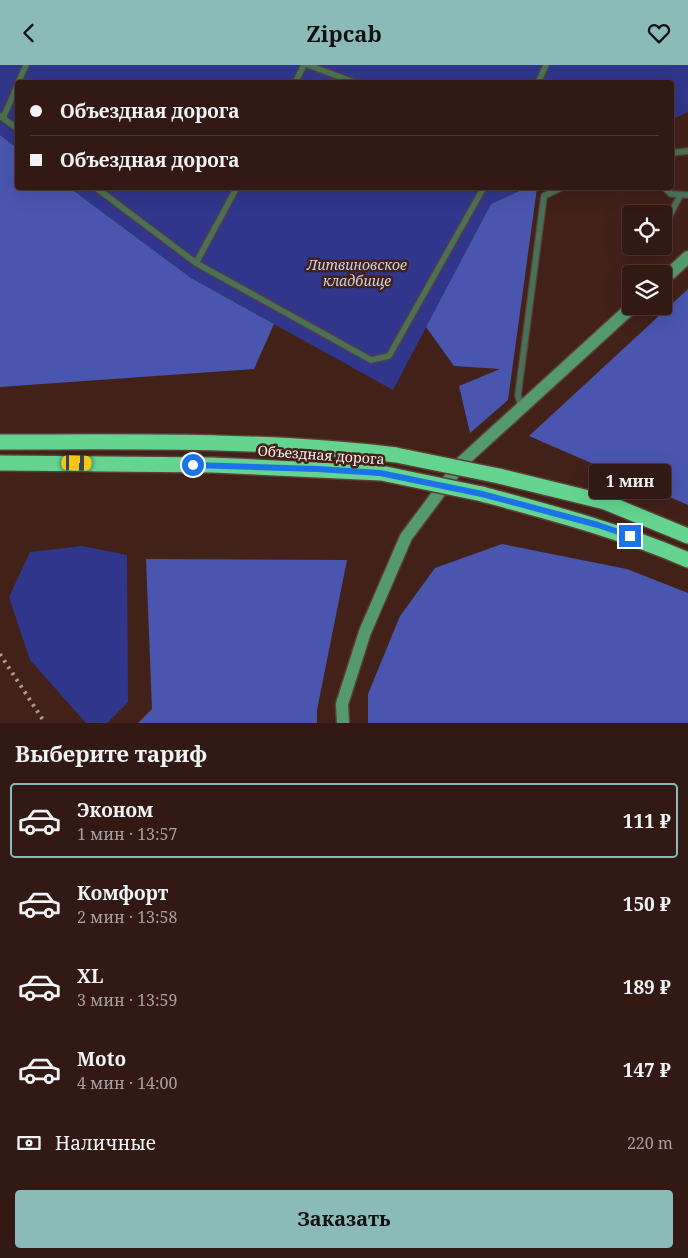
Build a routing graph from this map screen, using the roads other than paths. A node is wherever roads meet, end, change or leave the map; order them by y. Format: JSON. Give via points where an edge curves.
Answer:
{"nodes":[{"id":1,"x":26,"y":65,"type":"edge"},
{"id":2,"x":306,"y":65,"type":"edge"},
{"id":3,"x":546,"y":65,"type":"edge"},
{"id":4,"x":19,"y":80,"type":"edge"},
{"id":5,"x":297,"y":80,"type":"edge"},
{"id":6,"x":348,"y":80,"type":"edge"},
{"id":7,"x":539,"y":80,"type":"edge"},
{"id":8,"x":15,"y":89,"type":"edge"},
{"id":9,"x":1,"y":117,"type":"edge"},
{"id":10,"x":15,"y":127,"type":"edge"},
{"id":11,"x":688,"y":151,"type":"edge"},
{"id":12,"x":674,"y":152,"type":"edge"},
{"id":13,"x":100,"y":190,"type":"edge"},
{"id":14,"x":235,"y":190,"type":"edge"},
{"id":15,"x":482,"y":190,"type":"edge"},
{"id":16,"x":557,"y":190,"type":"edge"},
{"id":17,"x":667,"y":190,"type":"edge"},
{"id":18,"x":688,"y":195,"type":"edge"},
{"id":19,"x":680,"y":196,"type":"junction"},
{"id":20,"x":672,"y":211,"type":"edge"},
{"id":21,"x":548,"y":232,"type":"dead end"},
{"id":22,"x":541,"y":235,"type":"junction"},
{"id":23,"x":688,"y":257,"type":"edge"},
{"id":24,"x":196,"y":263,"type":"junction"},
{"id":25,"x":672,"y":272,"type":"edge"},
{"id":26,"x":623,"y":315,"type":"edge"},
{"id":27,"x":521,"y":407,"type":"junction"},
{"id":28,"x":0,"y":443,"type":"edge"},
{"id":29,"x":0,"y":463,"type":"edge"},
{"id":30,"x":688,"y":535,"type":"edge"},
{"id":31,"x":688,"y":559,"type":"edge"},
{"id":32,"x":343,"y":723,"type":"edge"}],
"edges":[{"from":1,"to":4,"type":"lane"},
{"from":2,"to":5,"type":"lane"},
{"from":2,"to":6,"type":"lane"},
{"from":3,"to":7,"type":"lane"},
{"from":8,"to":9,"type":"lane"},
{"from":9,"to":10,"type":"lane"},
{"from":11,"to":12,"type":"lane"},
{"from":13,"to":24,"type":"lane"},
{"from":14,"to":24,"type":"lane"},
{"from":15,"to":24,"type":"lane","via":[[389,356],[371,360]]},
{"from":16,"to":22,"type":"lane","via":[[544,196]]},
{"from":17,"to":19,"type":"lane"},
{"from":18,"to":19,"type":"lane"},
{"from":19,"to":20,"type":"lane"},
{"from":21,"to":22,"type":"lane"},
{"from":22,"to":27,"type":"lane","via":[[518,395]]},
{"from":23,"to":25,"type":"street"},
{"from":26,"to":27,"type":"street"},
{"from":27,"to":32,"type":"street","via":[[462,462],[406,537],[365,632],[342,704]]},
{"from":28,"to":30,"type":"highway","name":"Объездная дорога","bridge":true,"via":[[301,445],[396,455],[605,502]]},
{"from":29,"to":31,"type":"highway","name":"Объездная дорога","bridge":true,"via":[[212,465],[380,473],[482,494],[598,525]]}]}
